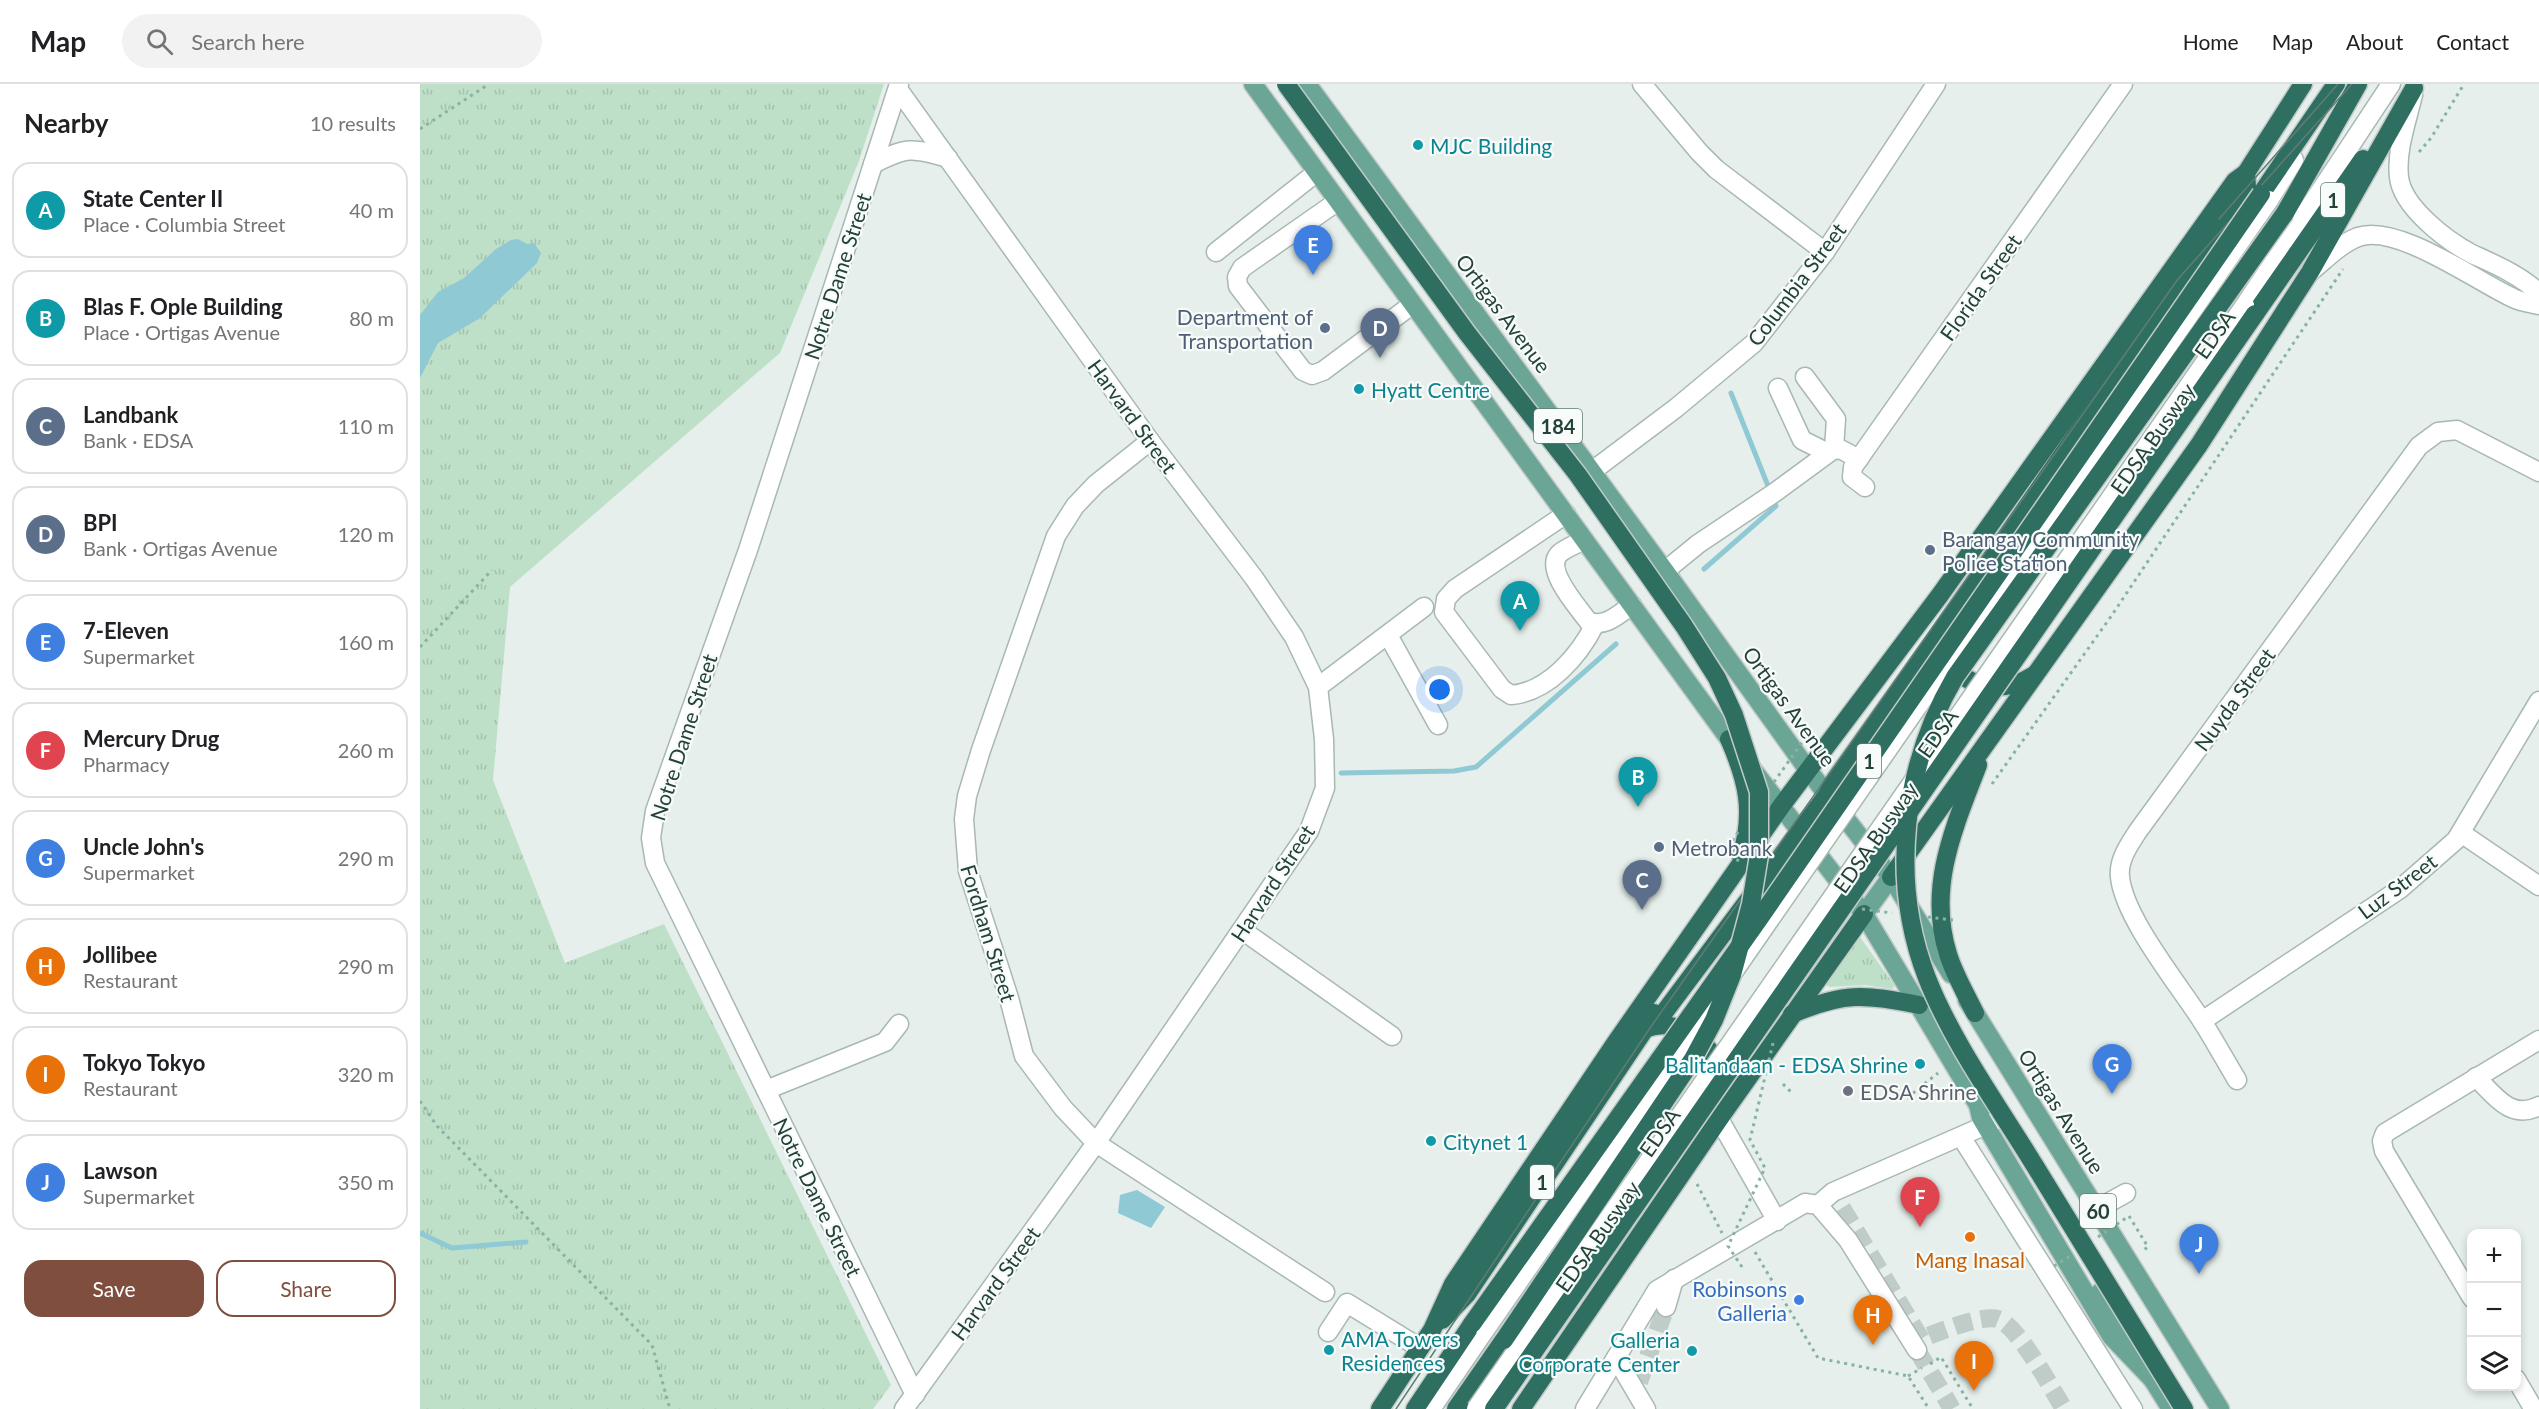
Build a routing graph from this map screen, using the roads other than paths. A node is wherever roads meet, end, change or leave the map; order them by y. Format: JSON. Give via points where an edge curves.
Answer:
{"nodes":[{"id":1,"x":1253,"y":84,"type":"edge"},
{"id":2,"x":1286,"y":84,"type":"edge"},
{"id":3,"x":1307,"y":84,"type":"edge"},
{"id":4,"x":1642,"y":84,"type":"edge"},
{"id":5,"x":1936,"y":84,"type":"edge"},
{"id":6,"x":2123,"y":84,"type":"edge"},
{"id":7,"x":2303,"y":84,"type":"edge"},
{"id":8,"x":2338,"y":84,"type":"edge"},
{"id":9,"x":2358,"y":84,"type":"edge"},
{"id":10,"x":2391,"y":84,"type":"edge"},
{"id":11,"x":898,"y":86,"type":"edge"},
{"id":12,"x":2415,"y":86,"type":"edge"},
{"id":13,"x":948,"y":158,"type":"junction"},
{"id":14,"x":873,"y":164,"type":"junction"},
{"id":15,"x":1317,"y":171,"type":"junction"},
{"id":16,"x":1338,"y":201,"type":"junction"},
{"id":17,"x":1216,"y":252,"type":"dead end"},
{"id":18,"x":1825,"y":252,"type":"junction"},
{"id":19,"x":2310,"y":272,"type":"junction"},
{"id":20,"x":1457,"y":288,"type":"junction"},
{"id":21,"x":2539,"y":293,"type":"edge"},
{"id":22,"x":2539,"y":305,"type":"edge"},
{"id":23,"x":1417,"y":309,"type":"junction"},
{"id":24,"x":2250,"y":310,"type":"junction"},
{"id":25,"x":1475,"y":311,"type":"junction"},
{"id":26,"x":2147,"y":317,"type":"junction"},
{"id":27,"x":1436,"y":336,"type":"junction"},
{"id":28,"x":1501,"y":347,"type":"junction"},
{"id":29,"x":1464,"y":374,"type":"junction"},
{"id":30,"x":1805,"y":377,"type":"dead end"},
{"id":31,"x":1778,"y":388,"type":"dead end"},
{"id":32,"x":1150,"y":441,"type":"junction"},
{"id":33,"x":1831,"y":451,"type":"junction"},
{"id":34,"x":1859,"y":459,"type":"junction"},
{"id":35,"x":1591,"y":472,"type":"junction"},
{"id":36,"x":2539,"y":472,"type":"edge"},
{"id":37,"x":1865,"y":487,"type":"dead end"},
{"id":38,"x":1566,"y":514,"type":"junction"},
{"id":39,"x":1584,"y":540,"type":"junction"},
{"id":40,"x":1665,"y":571,"type":"junction"},
{"id":41,"x":1632,"y":605,"type":"junction"},
{"id":42,"x":1424,"y":607,"type":"dead end"},
{"id":43,"x":1595,"y":624,"type":"junction"},
{"id":44,"x":1388,"y":635,"type":"junction"},
{"id":45,"x":1935,"y":640,"type":"junction"},
{"id":46,"x":2038,"y":672,"type":"junction"},
{"id":47,"x":1318,"y":687,"type":"junction"},
{"id":48,"x":2539,"y":701,"type":"edge"},
{"id":49,"x":1438,"y":725,"type":"dead end"},
{"id":50,"x":1729,"y":739,"type":"junction"},
{"id":51,"x":1987,"y":741,"type":"junction"},
{"id":52,"x":1808,"y":770,"type":"junction"},
{"id":53,"x":1827,"y":789,"type":"junction"},
{"id":54,"x":1782,"y":805,"type":"junction"},
{"id":55,"x":1798,"y":827,"type":"junction"},
{"id":56,"x":2461,"y":833,"type":"junction"},
{"id":57,"x":1766,"y":862,"type":"joint"},
{"id":58,"x":1736,"y":870,"type":"junction"},
{"id":59,"x":1891,"y":877,"type":"junction"},
{"id":60,"x":2539,"y":886,"type":"edge"},
{"id":61,"x":1864,"y":914,"type":"junction"},
{"id":62,"x":1242,"y":930,"type":"junction"},
{"id":63,"x":1948,"y":970,"type":"junction"},
{"id":64,"x":1917,"y":1003,"type":"junction"},
{"id":65,"x":1975,"y":1013,"type":"junction"},
{"id":66,"x":1792,"y":1014,"type":"junction"},
{"id":67,"x":2202,"y":1021,"type":"junction"},
{"id":68,"x":899,"y":1024,"type":"dead end"},
{"id":69,"x":1650,"y":1027,"type":"junction"},
{"id":70,"x":1392,"y":1036,"type":"dead end"},
{"id":71,"x":2539,"y":1040,"type":"edge"},
{"id":72,"x":2476,"y":1077,"type":"junction"},
{"id":73,"x":2237,"y":1080,"type":"dead end"},
{"id":74,"x":766,"y":1090,"type":"junction"},
{"id":75,"x":2539,"y":1107,"type":"edge"},
{"id":76,"x":1721,"y":1115,"type":"junction"},
{"id":77,"x":1989,"y":1126,"type":"junction"},
{"id":78,"x":1096,"y":1143,"type":"junction"},
{"id":79,"x":1965,"y":1143,"type":"junction"},
{"id":80,"x":2126,"y":1193,"type":"dead end"},
{"id":81,"x":1838,"y":1201,"type":"dead end"},
{"id":82,"x":1818,"y":1205,"type":"junction"},
{"id":83,"x":2097,"y":1209,"type":"junction"},
{"id":84,"x":1777,"y":1221,"type":"junction"},
{"id":85,"x":1674,"y":1279,"type":"junction"},
{"id":86,"x":2467,"y":1290,"type":"edge"},
{"id":87,"x":1325,"y":1292,"type":"dead end"},
{"id":88,"x":1666,"y":1307,"type":"tunnel mouth"},
{"id":89,"x":2118,"y":1322,"type":"junction"},
{"id":90,"x":1478,"y":1327,"type":"junction"},
{"id":91,"x":1432,"y":1330,"type":"junction"},
{"id":92,"x":1328,"y":1332,"type":"dead end"},
{"id":93,"x":1420,"y":1348,"type":"junction"},
{"id":94,"x":1917,"y":1350,"type":"tunnel mouth"},
{"id":95,"x":1616,"y":1358,"type":"junction"},
{"id":96,"x":2155,"y":1382,"type":"junction"},
{"id":97,"x":2521,"y":1387,"type":"edge"},
{"id":98,"x":909,"y":1402,"type":"edge"},
{"id":99,"x":2539,"y":1406,"type":"edge"},
{"id":100,"x":1380,"y":1409,"type":"edge"},
{"id":101,"x":1415,"y":1409,"type":"edge"},
{"id":102,"x":1431,"y":1409,"type":"edge"},
{"id":103,"x":1456,"y":1409,"type":"edge"},
{"id":104,"x":1476,"y":1409,"type":"edge"},
{"id":105,"x":1494,"y":1409,"type":"edge"},
{"id":106,"x":1521,"y":1409,"type":"edge"},
{"id":107,"x":1586,"y":1409,"type":"edge"},
{"id":108,"x":1646,"y":1409,"type":"edge"},
{"id":109,"x":2133,"y":1409,"type":"edge"},
{"id":110,"x":2171,"y":1409,"type":"edge"},
{"id":111,"x":2184,"y":1409,"type":"edge"},
{"id":112,"x":2220,"y":1409,"type":"edge"},
{"id":113,"x":2532,"y":1409,"type":"edge"}],
"edges":[{"from":1,"to":15,"type":"main road","number":"184"},
{"from":2,"to":103,"type":"highway","bridge":true,"via":[[1467,333],[1578,475],[1684,626],[1725,693],[1759,792],[1759,855],[1751,904],[1732,975],[1714,1020],[1693,1059]]},
{"from":3,"to":20,"type":"main road","name":"Ortigas Avenue","number":"184"},
{"from":4,"to":18,"type":"street","via":[[1716,169]]},
{"from":5,"to":18,"type":"street","name":"Columbia Street"},
{"from":6,"to":34,"type":"street","name":"Florida Street"},
{"from":7,"to":26,"type":"highway","number":"1"},
{"from":8,"to":90,"type":"highway","name":"EDSA","number":"1","bridge":true,"via":[[2265,197]]},
{"from":9,"to":111,"type":"highway","bridge":true,"via":[[2285,213],[1955,677],[1921,755],[1905,837],[1909,907],[1923,966],[1938,1003]]},
{"from":10,"to":24,"type":"street","name":"EDSA Busway"},
{"from":11,"to":13,"type":"street","name":"Harvard Street"},
{"from":11,"to":14,"type":"street","name":"Notre Dame Street"},
{"from":12,"to":19,"type":"highway","number":"1"},
{"from":12,"to":21,"type":"street","via":[[2400,152],[2399,178],[2414,211],[2457,246],[2525,279]]},
{"from":12,"to":24,"type":"highway","name":"EDSA","number":"1"},
{"from":13,"to":14,"type":"street","via":[[908,149]]},
{"from":13,"to":32,"type":"street","name":"Harvard Street"},
{"from":14,"to":74,"type":"street","name":"Notre Dame Street","via":[[748,549],[655,811],[651,838],[655,863]]},
{"from":15,"to":16,"type":"main road","number":"184"},
{"from":15,"to":17,"type":"street"},
{"from":16,"to":23,"type":"main road","number":"184"},
{"from":16,"to":23,"type":"street","via":[[1242,268],[1238,286],[1303,371],[1312,375]]},
{"from":18,"to":35,"type":"street","name":"Columbia Street","via":[[1754,343]]},
{"from":19,"to":22,"type":"street","via":[[2347,242],[2361,236],[2390,237],[2436,255],[2514,299]]},
{"from":19,"to":46,"type":"highway","number":"1","via":[[2199,445]]},
{"from":20,"to":23,"type":"main road","via":[[1433,292]]},
{"from":20,"to":25,"type":"main road","name":"Ortigas Avenue","number":"184"},
{"from":23,"to":27,"type":"main road","number":"184"},
{"from":24,"to":104,"type":"street","name":"EDSA Busway","bridge":true},
{"from":24,"to":105,"type":"highway","name":"EDSA","number":"1","bridge":true},
{"from":25,"to":27,"type":"main road","via":[[1470,326],[1460,335]]},
{"from":25,"to":28,"type":"main road","name":"Ortigas Avenue","number":"184"},
{"from":26,"to":45,"type":"highway","number":"1"},
{"from":26,"to":52,"type":"highway","number":"1"},
{"from":27,"to":29,"type":"main road","number":"184"},
{"from":28,"to":29,"type":"main road","via":[[1474,354]]},
{"from":28,"to":35,"type":"main road","name":"Ortigas Avenue","number":"184"},
{"from":29,"to":38,"type":"main road","number":"184"},
{"from":30,"to":33,"type":"street","via":[[1836,418]]},
{"from":31,"to":33,"type":"street","via":[[1802,440]]},
{"from":32,"to":47,"type":"street","name":"Harvard Street","via":[[1254,578],[1294,637]]},
{"from":32,"to":78,"type":"street","name":"Fordham Street","via":[[1096,484],[1075,506],[1056,536],[981,750],[964,819],[968,871],[1024,1056],[1063,1108]]},
{"from":33,"to":34,"type":"street","via":[[1842,450]]},
{"from":33,"to":40,"type":"street"},
{"from":34,"to":37,"type":"street","via":[[1851,474]]},
{"from":35,"to":40,"type":"main road","name":"Ortigas Avenue","number":"184"},
{"from":36,"to":67,"type":"street","name":"Nuyda Street","via":[[2457,430],[2438,432],[2419,446],[2138,831],[2122,858],[2119,876],[2126,899],[2144,935]]},
{"from":38,"to":39,"type":"main road","number":"184"},
{"from":38,"to":43,"type":"street","via":[[1455,589],[1446,598],[1444,612],[1502,689],[1511,694],[1536,690],[1552,678],[1580,649]]},
{"from":39,"to":41,"type":"main road","number":"184"},
{"from":39,"to":43,"type":"street","via":[[1559,553],[1555,573],[1588,621]]},
{"from":40,"to":52,"type":"main road","name":"Ortigas Avenue","number":"184"},
{"from":41,"to":43,"type":"street","via":[[1609,621]]},
{"from":41,"to":50,"type":"main road","number":"184"},
{"from":42,"to":44,"type":"street"},
{"from":44,"to":47,"type":"street"},
{"from":44,"to":49,"type":"street"},
{"from":45,"to":46,"type":"highway","via":[[1946,663],[1983,686],[2012,686]]},
{"from":45,"to":53,"type":"highway","number":"1"},
{"from":46,"to":51,"type":"highway","number":"1"},
{"from":47,"to":62,"type":"street","name":"Harvard Street","via":[[1325,788],[1309,831]]},
{"from":48,"to":56,"type":"street","name":"Luz Street"},
{"from":50,"to":54,"type":"main road","number":"184"},
{"from":50,"to":58,"type":"highway","via":[[1743,770],[1749,804],[1747,837]]},
{"from":51,"to":59,"type":"highway","number":"1"},
{"from":51,"to":65,"type":"highway","via":[[1946,856],[1939,910],[1950,961]]},
{"from":52,"to":53,"type":"main road","name":"Ortigas Avenue","number":"60"},
{"from":52,"to":54,"type":"highway","number":"1"},
{"from":53,"to":55,"type":"highway","number":"1"},
{"from":53,"to":59,"type":"main road","name":"Ortigas Avenue","number":"60"},
{"from":54,"to":55,"type":"main road","number":"60"},
{"from":54,"to":58,"type":"highway","number":"1"},
{"from":55,"to":57,"type":"main road","number":"1"},
{"from":55,"to":61,"type":"main road","number":"60"},
{"from":55,"to":69,"type":"highway","number":"1"},
{"from":56,"to":60,"type":"street"},
{"from":56,"to":67,"type":"street","name":"Luz Street","via":[[2400,889]]},
{"from":57,"to":69,"type":"highway","number":"1","via":[[1647,1021]]},
{"from":58,"to":91,"type":"highway","number":"1","via":[[1453,1284]]},
{"from":59,"to":61,"type":"main road","number":"1"},
{"from":59,"to":63,"type":"main road","name":"Ortigas Avenue","number":"60"},
{"from":61,"to":64,"type":"main road","number":"60"},
{"from":61,"to":66,"type":"highway","number":"1"},
{"from":62,"to":70,"type":"street"},
{"from":62,"to":78,"type":"street","name":"Harvard Street"},
{"from":63,"to":64,"type":"main road","via":[[1935,965],[1913,978]]},
{"from":63,"to":65,"type":"main road","name":"Ortigas Avenue","number":"60"},
{"from":64,"to":66,"type":"highway","via":[[1870,996],[1842,998]]},
{"from":64,"to":77,"type":"main road","number":"60"},
{"from":64,"to":89,"type":"street","via":[[1940,1020],[2116,1308]]},
{"from":65,"to":83,"type":"main road","name":"Ortigas Avenue","number":"60"},
{"from":66,"to":76,"type":"highway","number":"1"},
{"from":67,"to":73,"type":"street","name":"Nuyda Street"},
{"from":68,"to":74,"type":"street","via":[[885,1042]]},
{"from":69,"to":76,"type":"highway","via":[[1683,1030],[1708,1047],[1722,1072],[1725,1092]]},
{"from":69,"to":91,"type":"highway","number":"1","via":[[1467,1294]]},
{"from":71,"to":72,"type":"street"},
{"from":72,"to":75,"type":"street","via":[[2506,1108],[2525,1111]]},
{"from":72,"to":86,"type":"street","via":[[2385,1133],[2382,1141],[2384,1151]]},
{"from":74,"to":98,"type":"street","name":"Notre Dame Street"},
{"from":76,"to":84,"type":"street"},
{"from":76,"to":106,"type":"highway","number":"1"},
{"from":77,"to":79,"type":"street"},
{"from":77,"to":82,"type":"street","via":[[1833,1192]]},
{"from":77,"to":89,"type":"main road","number":"60"},
{"from":77,"to":96,"type":"main road","number":"60","via":[[2111,1336]]},
{"from":78,"to":87,"type":"street","name":"Fordham Street"},
{"from":78,"to":98,"type":"street","name":"Harvard Street"},
{"from":79,"to":81,"type":"street","via":[[1878,1179]]},
{"from":79,"to":109,"type":"street"},
{"from":80,"to":83,"type":"street"},
{"from":82,"to":84,"type":"street","via":[[1805,1203]]},
{"from":82,"to":94,"type":"street","via":[[1848,1240]]},
{"from":83,"to":112,"type":"main road","name":"Ortigas Avenue","number":"60"},
{"from":84,"to":85,"type":"street"},
{"from":85,"to":88,"type":"street"},
{"from":85,"to":95,"type":"street","via":[[1657,1290]]},
{"from":89,"to":96,"type":"main road","number":"60"},
{"from":90,"to":101,"type":"highway","name":"EDSA","number":"1"},
{"from":90,"to":102,"type":"street"},
{"from":91,"to":93,"type":"highway","number":"1"},
{"from":92,"to":93,"type":"street","via":[[1347,1303]]},
{"from":93,"to":100,"type":"highway","number":"1"},
{"from":95,"to":107,"type":"street"},
{"from":95,"to":108,"type":"street"},
{"from":96,"to":110,"type":"main road","number":"60"},
{"from":97,"to":113,"type":"street"},
{"from":99,"to":113,"type":"street"}]}
